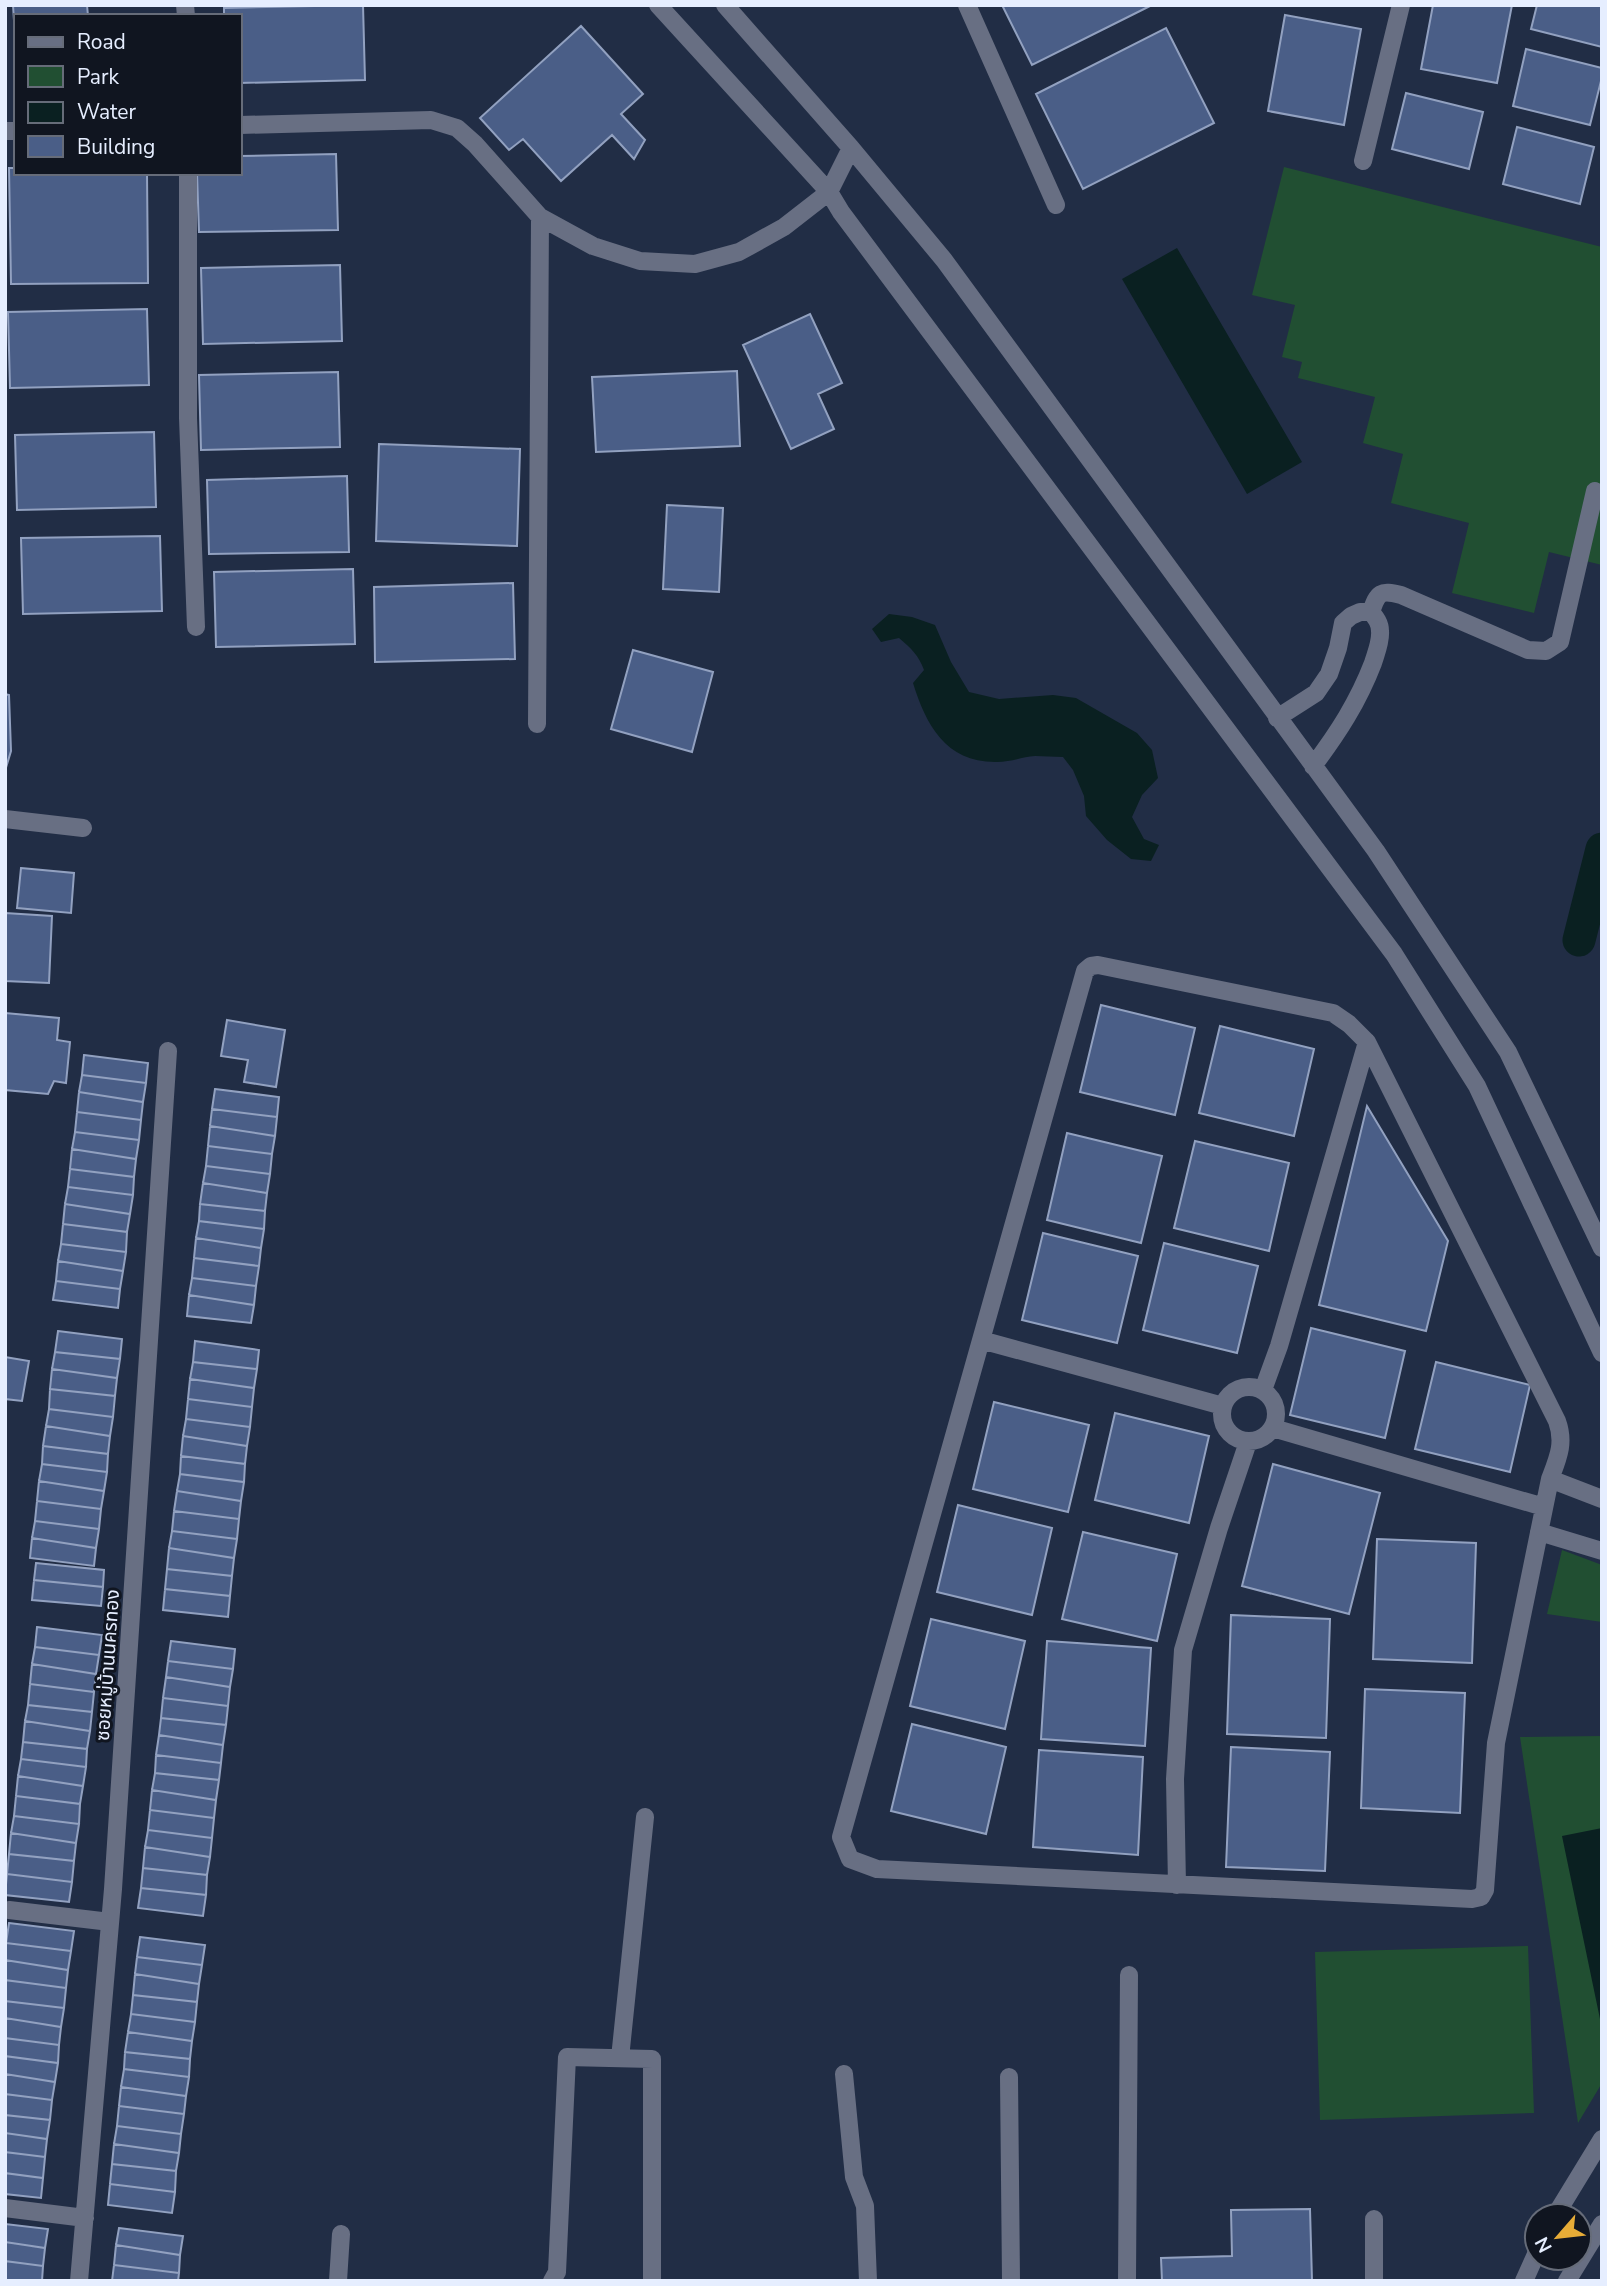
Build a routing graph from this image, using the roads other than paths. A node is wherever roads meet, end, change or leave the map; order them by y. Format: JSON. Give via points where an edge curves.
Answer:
{"nodes":[{"id":1,"x":658,"y":5,"type":"edge"},
{"id":2,"x":725,"y":5,"type":"edge"},
{"id":3,"x":967,"y":5,"type":"edge"},
{"id":4,"x":1401,"y":5,"type":"edge"},
{"id":5,"x":242,"y":125,"type":"edge"},
{"id":6,"x":851,"y":148,"type":"junction"},
{"id":7,"x":1363,"y":161,"type":"dead end"},
{"id":8,"x":188,"y":175,"type":"edge"},
{"id":9,"x":829,"y":192,"type":"junction"},
{"id":10,"x":1055,"y":205,"type":"dead end"},
{"id":11,"x":540,"y":217,"type":"junction"},
{"id":12,"x":1595,"y":491,"type":"dead end"},
{"id":13,"x":1371,"y":612,"type":"junction"},
{"id":14,"x":197,"y":627,"type":"dead end"},
{"id":15,"x":1277,"y":718,"type":"junction"},
{"id":16,"x":537,"y":724,"type":"dead end"},
{"id":17,"x":1313,"y":766,"type":"junction"},
{"id":18,"x":5,"y":819,"type":"edge"},
{"id":19,"x":83,"y":828,"type":"dead end"},
{"id":20,"x":1367,"y":1042,"type":"junction"},
{"id":21,"x":169,"y":1051,"type":"dead end"},
{"id":22,"x":1602,"y":1248,"type":"edge"},
{"id":23,"x":981,"y":1340,"type":"junction"},
{"id":24,"x":1600,"y":1346,"type":"edge"},
{"id":25,"x":1263,"y":1390,"type":"junction"},
{"id":26,"x":1223,"y":1406,"type":"junction"},
{"id":27,"x":1273,"y":1428,"type":"junction"},
{"id":28,"x":1248,"y":1442,"type":"junction"},
{"id":29,"x":1550,"y":1479,"type":"junction"},
{"id":30,"x":1602,"y":1499,"type":"edge"},
{"id":31,"x":1544,"y":1507,"type":"junction"},
{"id":32,"x":1539,"y":1532,"type":"junction"},
{"id":33,"x":1602,"y":1551,"type":"edge"},
{"id":34,"x":645,"y":1817,"type":"dead end"},
{"id":35,"x":1177,"y":1885,"type":"junction"},
{"id":36,"x":9,"y":1910,"type":"dead end"},
{"id":37,"x":110,"y":1922,"type":"junction"},
{"id":38,"x":1129,"y":1975,"type":"dead end"},
{"id":39,"x":620,"y":2058,"type":"junction"},
{"id":40,"x":844,"y":2074,"type":"dead end"},
{"id":41,"x":1009,"y":2077,"type":"dead end"},
{"id":42,"x":1602,"y":2139,"type":"edge"},
{"id":43,"x":1564,"y":2202,"type":"edge"},
{"id":44,"x":5,"y":2208,"type":"edge"},
{"id":45,"x":85,"y":2218,"type":"junction"},
{"id":46,"x":1374,"y":2219,"type":"dead end"},
{"id":47,"x":1602,"y":2224,"type":"edge"},
{"id":48,"x":341,"y":2234,"type":"dead end"},
{"id":49,"x":79,"y":2281,"type":"edge"},
{"id":50,"x":338,"y":2281,"type":"edge"},
{"id":51,"x":552,"y":2281,"type":"edge"},
{"id":52,"x":652,"y":2281,"type":"edge"},
{"id":53,"x":868,"y":2281,"type":"edge"},
{"id":54,"x":1011,"y":2281,"type":"edge"},
{"id":55,"x":1127,"y":2281,"type":"edge"},
{"id":56,"x":1374,"y":2281,"type":"edge"},
{"id":57,"x":1567,"y":2281,"type":"edge"}],
"edges":[{"from":1,"to":9,"type":"street"},
{"from":2,"to":6,"type":"street"},
{"from":3,"to":10,"type":"street"},
{"from":4,"to":7,"type":"street"},
{"from":5,"to":11,"type":"street","via":[[431,120],[457,128]]},
{"from":6,"to":9,"type":"street"},
{"from":6,"to":15,"type":"street","via":[[944,260]]},
{"from":8,"to":14,"type":"street","via":[[188,418]]},
{"from":9,"to":11,"type":"street","via":[[784,227],[739,252],[695,264],[640,261],[593,246]]},
{"from":9,"to":24,"type":"street","via":[[1394,954],[1477,1086]]},
{"from":11,"to":16,"type":"street"},
{"from":12,"to":13,"type":"street","via":[[1560,642],[1546,651],[1528,650],[1401,595],[1381,593]]},
{"from":13,"to":15,"type":"street","via":[[1360,612],[1343,623],[1329,674],[1316,693]]},
{"from":13,"to":17,"type":"street","via":[[1378,620],[1380,643],[1362,691]]},
{"from":15,"to":17,"type":"street"},
{"from":17,"to":22,"type":"street","via":[[1376,851],[1508,1052]]},
{"from":18,"to":19,"type":"street"},
{"from":20,"to":23,"type":"street","via":[[1333,1013],[1091,966],[1085,971]]},
{"from":20,"to":25,"type":"street"},
{"from":20,"to":29,"type":"street","via":[[1557,1421],[1561,1448]]},
{"from":21,"to":37,"type":"street","name":"ซอยหมู่บ้านนครทอง"},
{"from":23,"to":26,"type":"street"},
{"from":23,"to":35,"type":"street","via":[[841,1838],[850,1859],[877,1869]]},
{"from":25,"to":26,"type":"street","via":[[1238,1388]]},
{"from":25,"to":27,"type":"street","via":[[1277,1411]]},
{"from":26,"to":28,"type":"street","via":[[1227,1430]]},
{"from":27,"to":28,"type":"street","via":[[1263,1438]]},
{"from":27,"to":31,"type":"street"},
{"from":28,"to":35,"type":"street","via":[[1183,1650],[1175,1779]]},
{"from":29,"to":30,"type":"street"},
{"from":29,"to":31,"type":"street"},
{"from":31,"to":32,"type":"street"},
{"from":32,"to":33,"type":"street"},
{"from":32,"to":35,"type":"street","via":[[1496,1743],[1481,1897]]},
{"from":34,"to":39,"type":"street"},
{"from":36,"to":37,"type":"street"},
{"from":37,"to":45,"type":"street","name":"ซอยหมู่บ้านนครทอง"},
{"from":38,"to":55,"type":"street"},
{"from":39,"to":51,"type":"street","via":[[567,2057],[558,2273]]},
{"from":39,"to":52,"type":"street","via":[[652,2059]]},
{"from":40,"to":53,"type":"street","via":[[854,2177],[865,2206]]},
{"from":41,"to":54,"type":"street"},
{"from":42,"to":43,"type":"street"},
{"from":44,"to":45,"type":"street"},
{"from":45,"to":49,"type":"street","name":"ซอยหมู่บ้านนครทอง"},
{"from":46,"to":56,"type":"street"},
{"from":47,"to":57,"type":"street"},
{"from":48,"to":50,"type":"street"}]}
